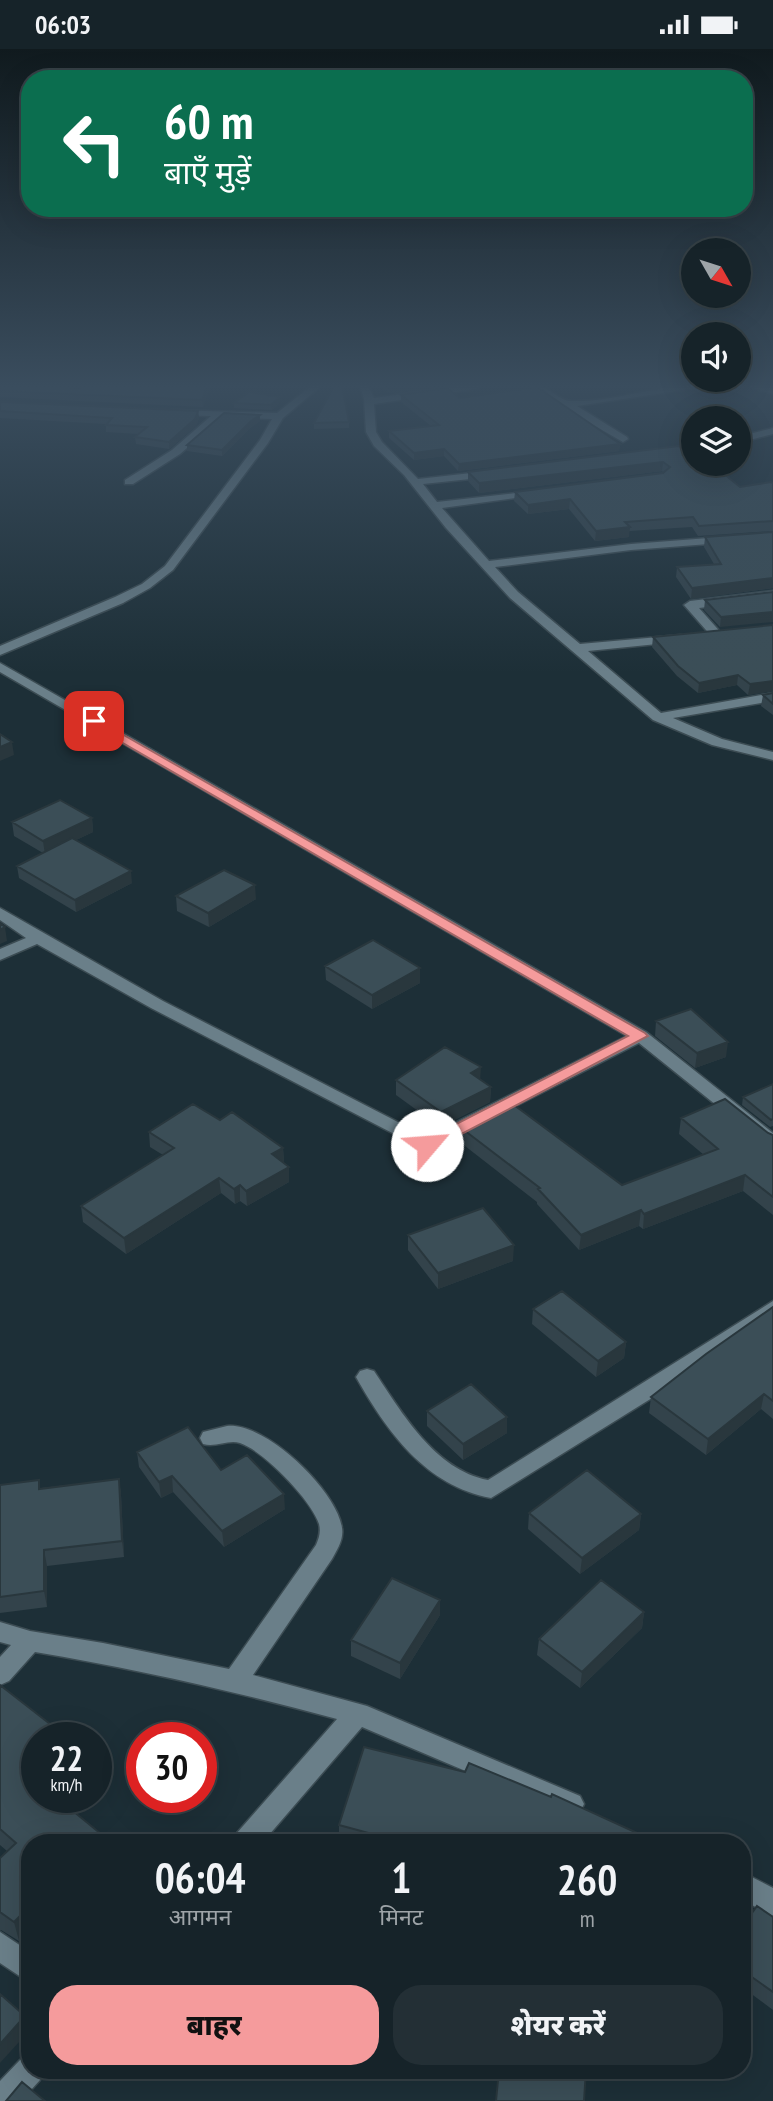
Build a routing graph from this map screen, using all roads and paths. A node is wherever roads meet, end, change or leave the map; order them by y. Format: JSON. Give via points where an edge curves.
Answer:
{"nodes":[{"id":1,"x":231,"y":482,"type":"edge"},
{"id":2,"x":416,"y":482,"type":"edge"},
{"id":3,"x":555,"y":490,"type":"edge"},
{"id":4,"x":434,"y":506,"type":"junction"},
{"id":5,"x":773,"y":536,"type":"edge"},
{"id":6,"x":487,"y":565,"type":"junction"},
{"id":7,"x":773,"y":595,"type":"edge"},
{"id":8,"x":579,"y":648,"type":"junction"},
{"id":9,"x":0,"y":652,"type":"edge"},
{"id":10,"x":0,"y":667,"type":"edge"},
{"id":11,"x":773,"y":697,"type":"edge"},
{"id":12,"x":658,"y":717,"type":"junction"},
{"id":13,"x":773,"y":756,"type":"edge"},
{"id":14,"x":0,"y":912,"type":"edge"},
{"id":15,"x":39,"y":938,"type":"junction"},
{"id":16,"x":0,"y":955,"type":"edge"},
{"id":17,"x":640,"y":1036,"type":"junction"},
{"id":18,"x":773,"y":1142,"type":"edge"},
{"id":19,"x":773,"y":1308,"type":"edge"},
{"id":20,"x":367,"y":1377,"type":"dead end"},
{"id":21,"x":211,"y":1438,"type":"dead end"},
{"id":22,"x":0,"y":1632,"type":"edge"},
{"id":23,"x":30,"y":1641,"type":"junction"},
{"id":24,"x":0,"y":1674,"type":"edge"},
{"id":25,"x":235,"y":1681,"type":"junction"},
{"id":26,"x":358,"y":1714,"type":"junction"},
{"id":27,"x":594,"y":1815,"type":"edge"},
{"id":28,"x":253,"y":1834,"type":"edge"},
{"id":29,"x":751,"y":1890,"type":"edge"},
{"id":30,"x":773,"y":1903,"type":"edge"},
{"id":31,"x":0,"y":1946,"type":"edge"},
{"id":32,"x":21,"y":1962,"type":"edge"},
{"id":33,"x":22,"y":2079,"type":"edge"},
{"id":34,"x":1,"y":2101,"type":"edge"}],
"edges":[{"from":1,"to":9,"type":"street","via":[[169,568],[146,586]]},
{"from":2,"to":4,"type":"street"},
{"from":3,"to":4,"type":"street"},
{"from":4,"to":6,"type":"street"},
{"from":5,"to":6,"type":"street"},
{"from":6,"to":8,"type":"street","via":[[514,595]]},
{"from":7,"to":8,"type":"street","via":[[690,605],[722,634]]},
{"from":8,"to":12,"type":"street"},
{"from":10,"to":17,"type":"street"},
{"from":11,"to":12,"type":"street"},
{"from":12,"to":13,"type":"street","via":[[717,742]]},
{"from":14,"to":15,"type":"street"},
{"from":15,"to":16,"type":"street"},
{"from":15,"to":17,"type":"street","via":[[427,1145]]},
{"from":17,"to":18,"type":"street"},
{"from":19,"to":20,"type":"street","via":[[491,1489],[475,1488],[443,1470],[407,1433]]},
{"from":21,"to":25,"type":"street","via":[[242,1434],[256,1441],[314,1497],[330,1524],[331,1538],[324,1552]]},
{"from":22,"to":23,"type":"street"},
{"from":23,"to":24,"type":"street"},
{"from":23,"to":25,"type":"street"},
{"from":25,"to":26,"type":"street"},
{"from":26,"to":27,"type":"street"},
{"from":26,"to":28,"type":"street"},
{"from":29,"to":30,"type":"street"},
{"from":31,"to":32,"type":"street"},
{"from":33,"to":34,"type":"street"}]}
